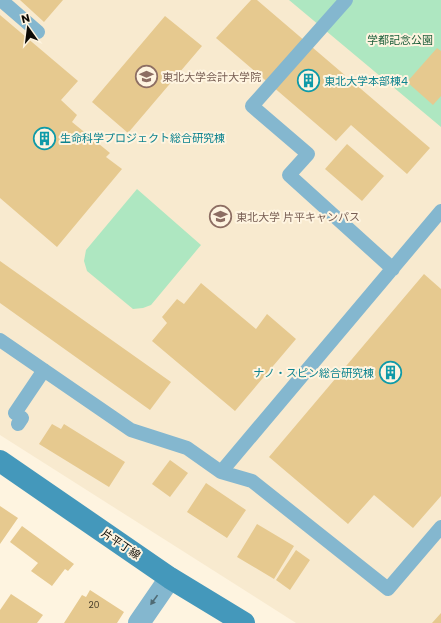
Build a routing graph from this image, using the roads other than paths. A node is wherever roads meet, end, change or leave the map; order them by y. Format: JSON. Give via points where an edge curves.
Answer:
{"nodes":[{"id":1,"x":1,"y":0,"type":"edge"},
{"id":2,"x":346,"y":0,"type":"edge"},
{"id":3,"x":38,"y":32,"type":"dead end"},
{"id":4,"x":441,"y":211,"type":"edge"},
{"id":5,"x":393,"y":269,"type":"junction"},
{"id":6,"x":0,"y":340,"type":"edge"},
{"id":7,"x":44,"y":370,"type":"junction"},
{"id":8,"x":18,"y":424,"type":"dead end"},
{"id":9,"x":0,"y":461,"type":"edge"},
{"id":10,"x":221,"y":472,"type":"junction"},
{"id":11,"x":441,"y":527,"type":"edge"},
{"id":12,"x":170,"y":578,"type":"junction"},
{"id":13,"x":139,"y":623,"type":"edge"},
{"id":14,"x":244,"y":623,"type":"edge"}],
"edges":[{"from":1,"to":3,"type":"lane"},
{"from":2,"to":5,"type":"lane","via":[[252,106],[308,154],[289,175]]},
{"from":4,"to":5,"type":"lane"},
{"from":5,"to":10,"type":"lane"},
{"from":6,"to":7,"type":"lane"},
{"from":7,"to":8,"type":"lane","via":[[15,414],[22,418]]},
{"from":7,"to":10,"type":"lane","via":[[131,430],[187,448]]},
{"from":9,"to":12,"type":"street","name":"片平丁線"},
{"from":10,"to":11,"type":"lane","via":[[252,481],[388,589]]},
{"from":12,"to":13,"type":"street","one_way":true},
{"from":12,"to":14,"type":"street","name":"片平丁線"}]}
